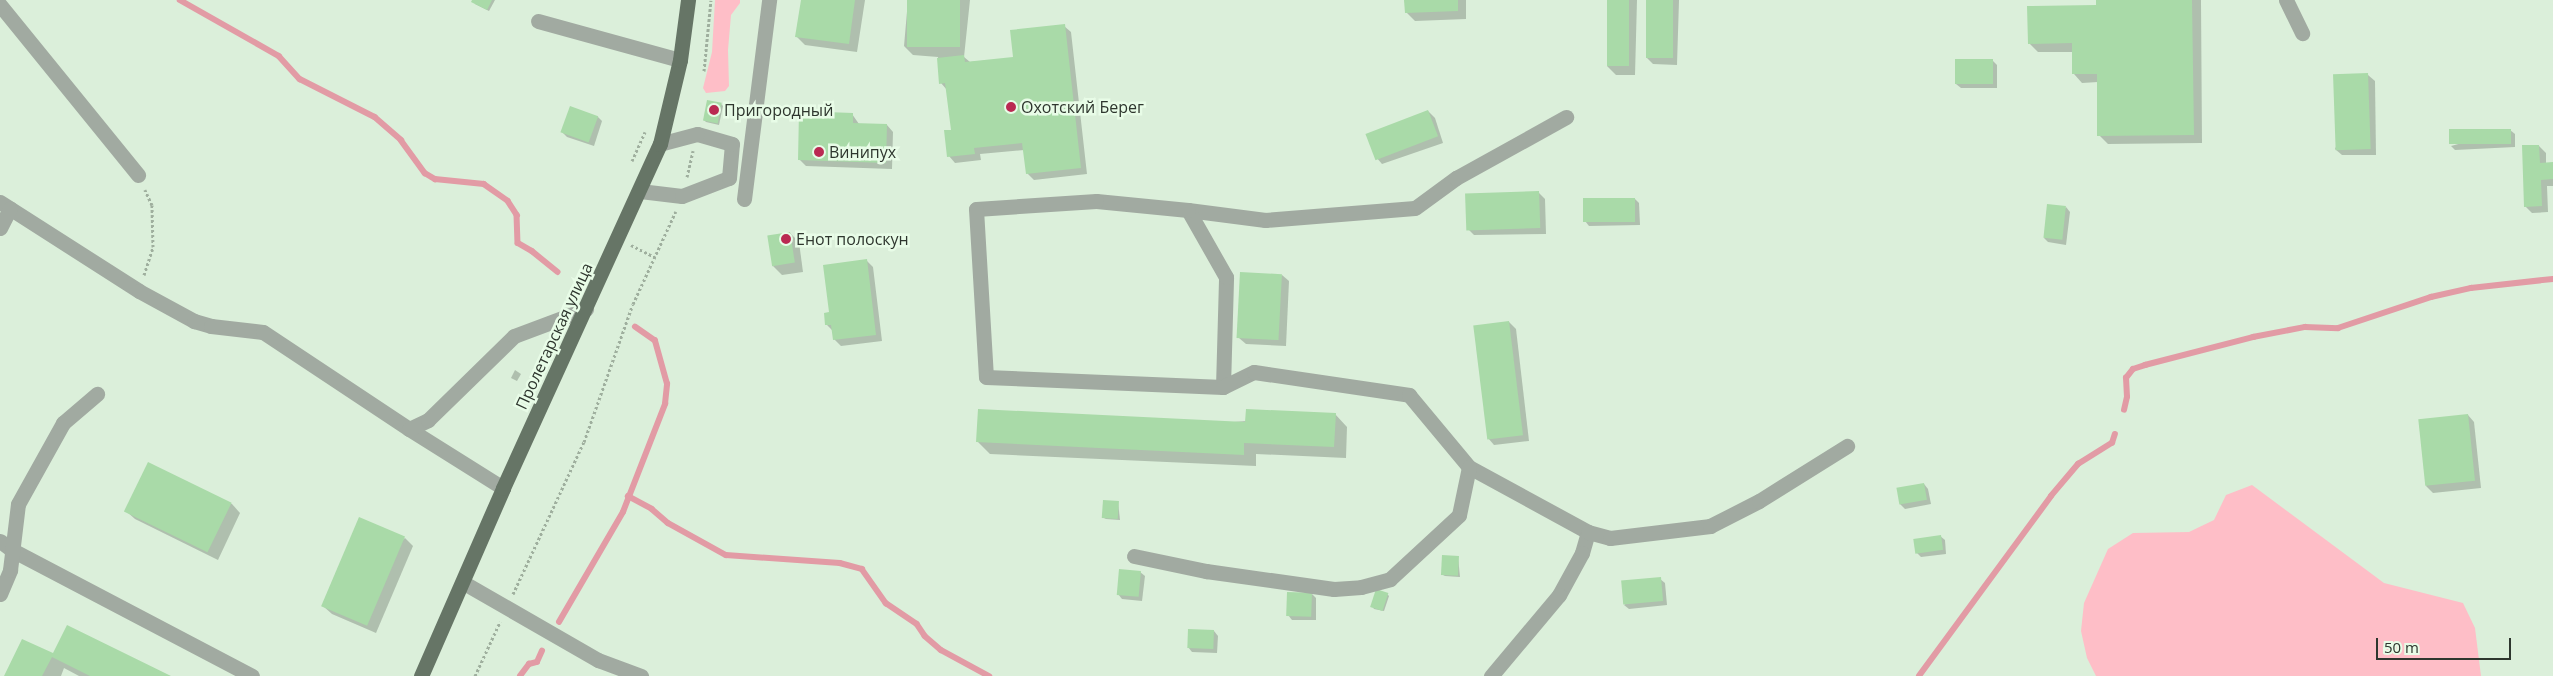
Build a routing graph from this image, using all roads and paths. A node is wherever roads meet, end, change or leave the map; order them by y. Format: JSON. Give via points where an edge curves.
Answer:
{"nodes":[{"id":1,"x":688,"y":0,"type":"edge"},
{"id":2,"x":711,"y":0,"type":"edge"},
{"id":3,"x":770,"y":0,"type":"edge"},
{"id":4,"x":2286,"y":0,"type":"edge"},
{"id":5,"x":0,"y":5,"type":"edge"},
{"id":6,"x":538,"y":21,"type":"dead end"},
{"id":7,"x":2302,"y":33,"type":"dead end"},
{"id":8,"x":680,"y":60,"type":"junction"},
{"id":9,"x":704,"y":71,"type":"dead end"},
{"id":10,"x":1566,"y":117,"type":"dead end"},
{"id":11,"x":647,"y":125,"type":"dead end"},
{"id":12,"x":697,"y":134,"type":"junction"},
{"id":13,"x":660,"y":144,"type":"junction"},
{"id":14,"x":629,"y":168,"type":"dead end"},
{"id":15,"x":138,"y":175,"type":"joint"},
{"id":16,"x":640,"y":191,"type":"junction"},
{"id":17,"x":682,"y":196,"type":"junction"},
{"id":18,"x":744,"y":198,"type":"dead end"},
{"id":19,"x":5,"y":205,"type":"edge"},
{"id":20,"x":1188,"y":210,"type":"junction"},
{"id":21,"x":0,"y":228,"type":"edge"},
{"id":22,"x":139,"y":291,"type":"junction"},
{"id":23,"x":586,"y":309,"type":"junction"},
{"id":24,"x":1223,"y":387,"type":"junction"},
{"id":25,"x":97,"y":394,"type":"dead end"},
{"id":26,"x":409,"y":429,"type":"junction"},
{"id":27,"x":1848,"y":446,"type":"dead end"},
{"id":28,"x":1469,"y":467,"type":"junction"},
{"id":29,"x":503,"y":488,"type":"junction"},
{"id":30,"x":1588,"y":532,"type":"junction"},
{"id":31,"x":6,"y":546,"type":"edge"},
{"id":32,"x":1134,"y":556,"type":"dead end"},
{"id":33,"x":464,"y":583,"type":"junction"},
{"id":34,"x":0,"y":594,"type":"edge"},
{"id":35,"x":506,"y":608,"type":"junction"},
{"id":36,"x":252,"y":676,"type":"edge"},
{"id":37,"x":421,"y":676,"type":"edge"},
{"id":38,"x":475,"y":676,"type":"edge"},
{"id":39,"x":641,"y":676,"type":"edge"},
{"id":40,"x":1491,"y":676,"type":"edge"}],
"edges":[{"from":1,"to":8,"type":"main road","name":"Пролетарская улица"},
{"from":2,"to":9,"type":"path"},
{"from":3,"to":18,"type":"street"},
{"from":4,"to":7,"type":"street"},
{"from":5,"to":15,"type":"street"},
{"from":6,"to":8,"type":"street"},
{"from":8,"to":13,"type":"main road","name":"Пролетарская улица"},
{"from":10,"to":20,"type":"street","via":[[1456,178],[1415,208],[1265,220]]},
{"from":11,"to":14,"type":"path"},
{"from":12,"to":13,"type":"street"},
{"from":12,"to":17,"type":"path"},
{"from":12,"to":17,"type":"street","via":[[732,144],[729,178]]},
{"from":13,"to":16,"type":"main road","name":"Пролетарская улица"},
{"from":15,"to":22,"type":"path","via":[[152,205],[153,247]]},
{"from":16,"to":17,"type":"street"},
{"from":16,"to":23,"type":"main road","name":"Пролетарская улица"},
{"from":17,"to":35,"type":"path","via":[[633,304],[584,442]]},
{"from":19,"to":21,"type":"street"},
{"from":19,"to":22,"type":"street"},
{"from":20,"to":24,"type":"street","via":[[1226,277]]},
{"from":20,"to":24,"type":"street","via":[[1096,201],[976,209],[986,377]]},
{"from":22,"to":26,"type":"street","via":[[194,321],[263,332]]},
{"from":23,"to":26,"type":"street","via":[[514,336],[428,420]]},
{"from":23,"to":29,"type":"main road","name":"Пролетарская улица"},
{"from":24,"to":28,"type":"street","via":[[1254,372],[1409,395]]},
{"from":25,"to":31,"type":"street","via":[[63,423],[18,504]]},
{"from":26,"to":29,"type":"street"},
{"from":27,"to":30,"type":"street","via":[[1759,501],[1710,526],[1610,538]]},
{"from":28,"to":30,"type":"street"},
{"from":28,"to":32,"type":"street","via":[[1459,515],[1390,579],[1361,587],[1334,589],[1206,571]]},
{"from":29,"to":33,"type":"main road","name":"Пролетарская улица"},
{"from":30,"to":40,"type":"street","via":[[1582,553],[1559,595]]},
{"from":31,"to":34,"type":"street","via":[[10,570]]},
{"from":31,"to":36,"type":"street"},
{"from":33,"to":35,"type":"street"},
{"from":33,"to":37,"type":"main road","name":"Пролетарская улица"},
{"from":35,"to":38,"type":"path"},
{"from":35,"to":39,"type":"street","via":[[598,660]]}]}
